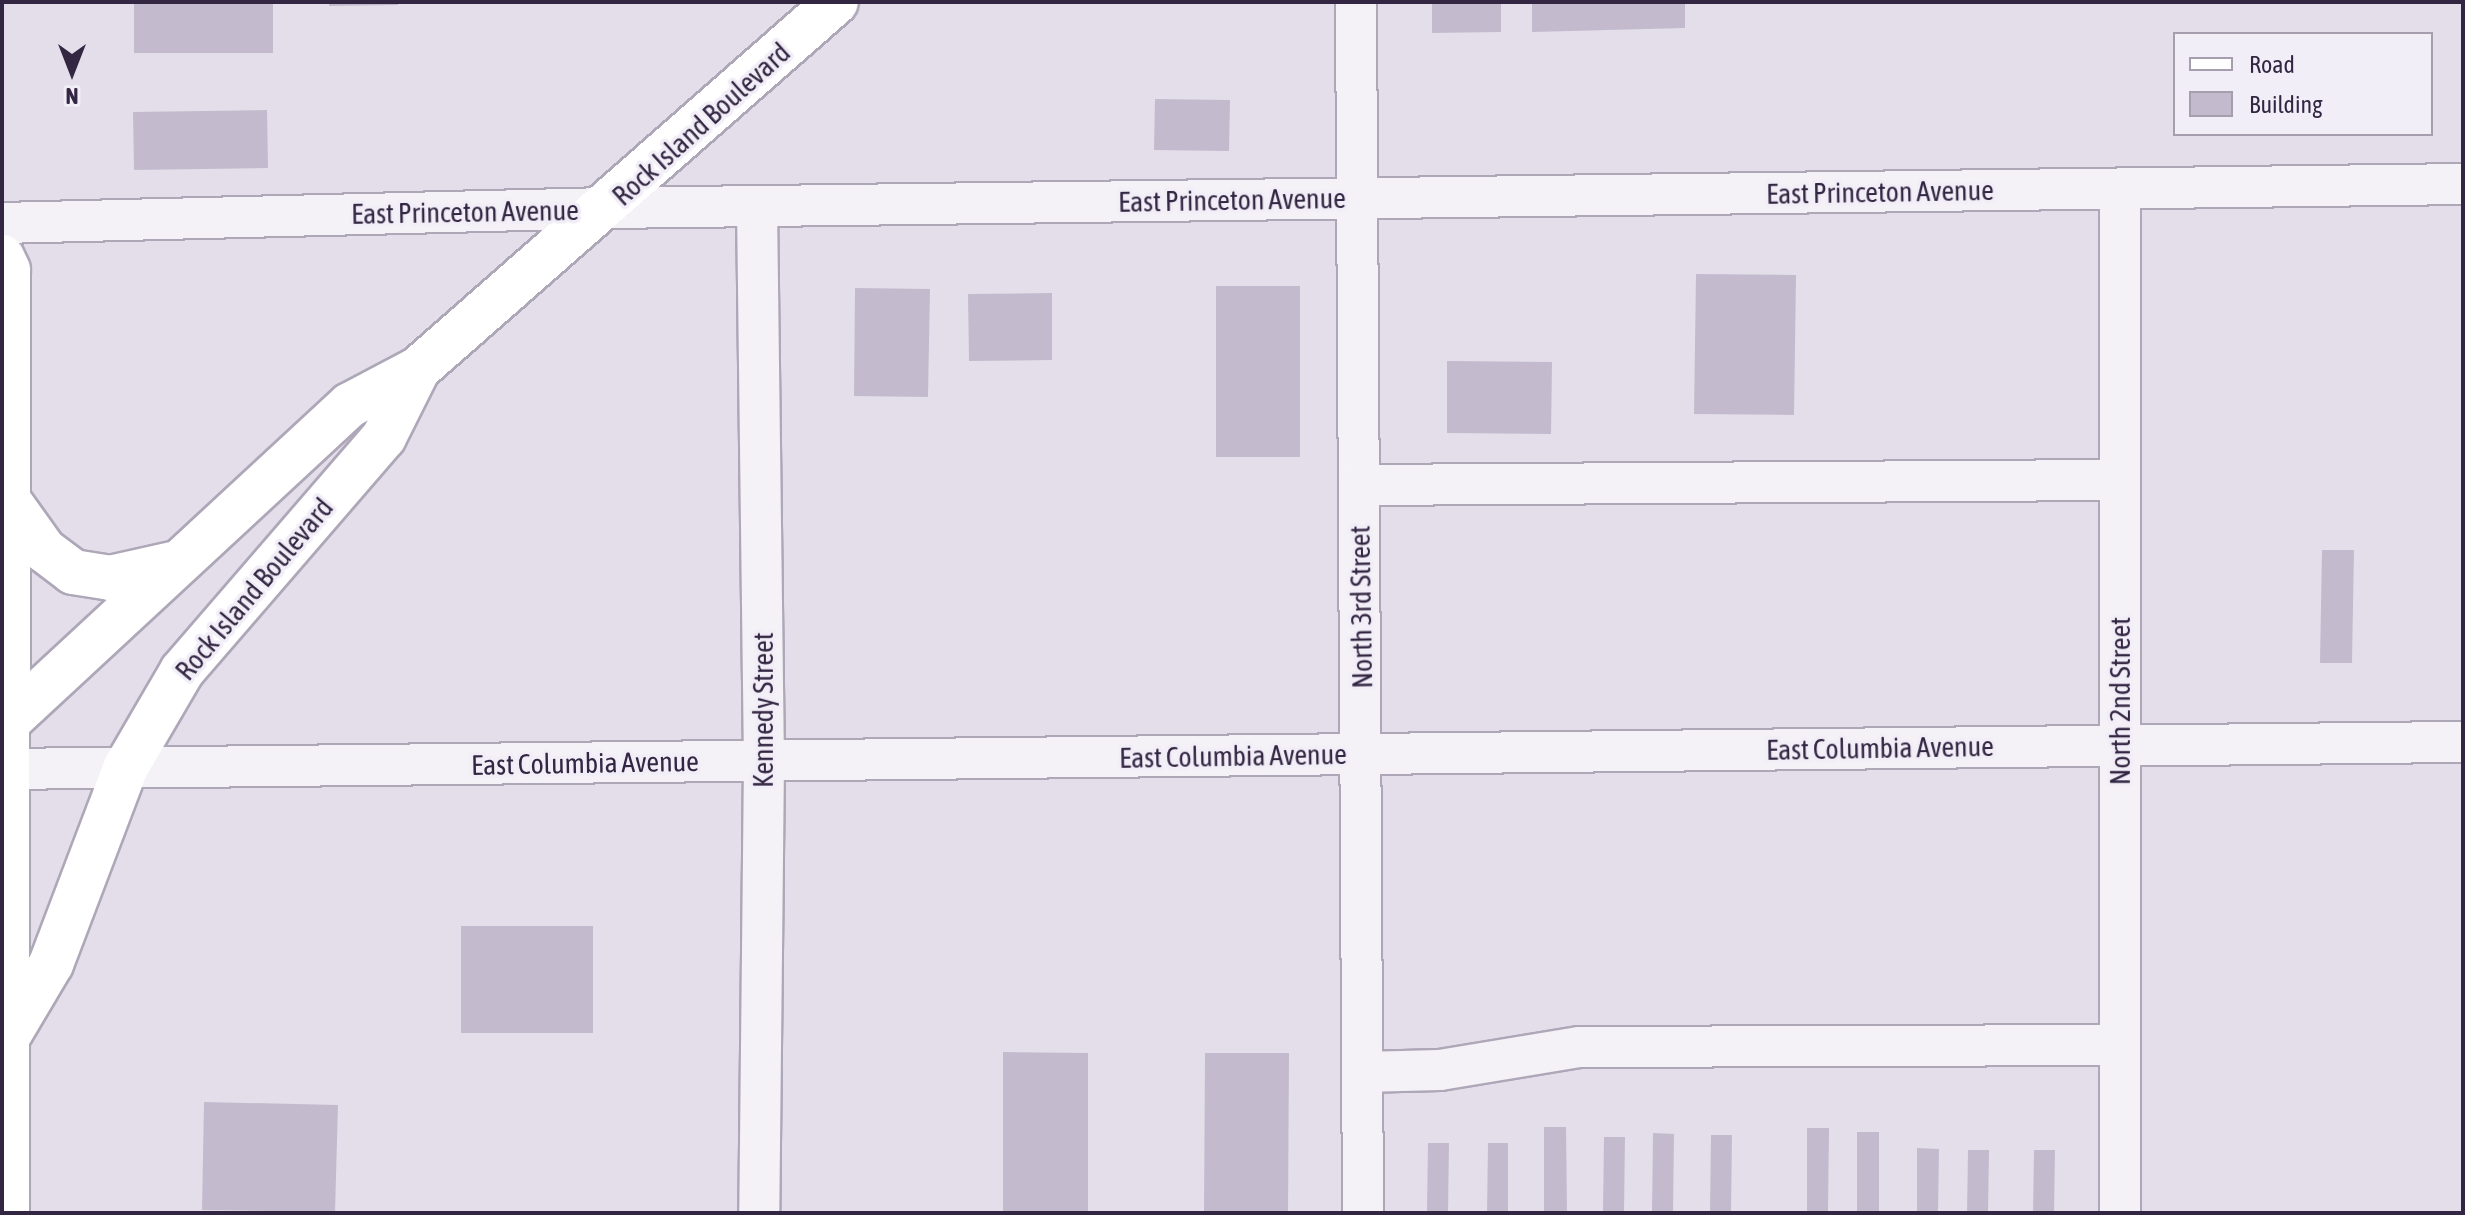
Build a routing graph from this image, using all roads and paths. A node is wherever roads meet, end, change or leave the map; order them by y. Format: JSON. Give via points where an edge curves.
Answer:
{"nodes":[{"id":1,"x":836,"y":2,"type":"edge"},
{"id":2,"x":1356,"y":2,"type":"edge"},
{"id":3,"x":2463,"y":184,"type":"edge"},
{"id":4,"x":2120,"y":189,"type":"junction"},
{"id":5,"x":1355,"y":199,"type":"junction"},
{"id":6,"x":757,"y":206,"type":"junction"},
{"id":7,"x":608,"y":208,"type":"junction"},
{"id":8,"x":2,"y":223,"type":"edge"},
{"id":9,"x":2,"y":257,"type":"edge"},
{"id":10,"x":418,"y":369,"type":"junction"},
{"id":11,"x":2120,"y":480,"type":"junction"},
{"id":12,"x":1359,"y":485,"type":"junction"},
{"id":13,"x":9,"y":501,"type":"junction"},
{"id":14,"x":175,"y":563,"type":"junction"},
{"id":15,"x":2463,"y":742,"type":"edge"},
{"id":16,"x":2120,"y":746,"type":"junction"},
{"id":17,"x":3,"y":747,"type":"edge"},
{"id":18,"x":1363,"y":754,"type":"junction"},
{"id":19,"x":764,"y":761,"type":"junction"},
{"id":20,"x":126,"y":767,"type":"junction"},
{"id":21,"x":7,"y":1038,"type":"junction"},
{"id":22,"x":2120,"y":1045,"type":"junction"},
{"id":23,"x":1363,"y":1072,"type":"junction"},
{"id":24,"x":7,"y":1213,"type":"edge"},
{"id":25,"x":759,"y":1213,"type":"edge"},
{"id":26,"x":1363,"y":1213,"type":"edge"},
{"id":27,"x":2120,"y":1213,"type":"edge"}],
"edges":[{"from":1,"to":7,"type":"main road","name":"Rock Island Boulevard"},
{"from":2,"to":5,"type":"street","name":"North 3rd Street"},
{"from":3,"to":4,"type":"street","name":"East Princeton Avenue"},
{"from":4,"to":5,"type":"street","name":"East Princeton Avenue"},
{"from":4,"to":11,"type":"street","name":"North 2nd Street"},
{"from":5,"to":6,"type":"street","name":"East Princeton Avenue"},
{"from":5,"to":12,"type":"street","name":"North 3rd Street"},
{"from":6,"to":7,"type":"street","name":"East Princeton Avenue"},
{"from":6,"to":19,"type":"street","name":"Kennedy Street"},
{"from":7,"to":8,"type":"street","name":"East Princeton Avenue"},
{"from":7,"to":10,"type":"main road","name":"Rock Island Boulevard"},
{"from":9,"to":13,"type":"main road","via":[[8,270]]},
{"from":10,"to":14,"type":"main road","name":"Rock Island Boulevard","via":[[350,405]]},
{"from":10,"to":20,"type":"main road","name":"Rock Island Boulevard","via":[[384,437],[182,671]]},
{"from":11,"to":12,"type":"street"},
{"from":11,"to":16,"type":"street","name":"North 2nd Street"},
{"from":12,"to":18,"type":"street","name":"North 3rd Street"},
{"from":13,"to":14,"type":"main road","via":[[44,550],[73,572],[110,578]]},
{"from":13,"to":17,"type":"main road"},
{"from":14,"to":17,"type":"main road","name":"Rock Island Boulevard"},
{"from":15,"to":16,"type":"street","name":"East Columbia Avenue"},
{"from":16,"to":18,"type":"street","name":"East Columbia Avenue"},
{"from":16,"to":22,"type":"street","name":"North 2nd Street"},
{"from":17,"to":20,"type":"street","name":"East Columbia Avenue"},
{"from":17,"to":21,"type":"main road"},
{"from":18,"to":19,"type":"street","name":"East Columbia Avenue"},
{"from":18,"to":23,"type":"street","name":"North 3rd Street"},
{"from":19,"to":20,"type":"street","name":"East Columbia Avenue"},
{"from":19,"to":25,"type":"street","name":"Kennedy Street"},
{"from":20,"to":21,"type":"main road","name":"Rock Island Boulevard","via":[[51,964]]},
{"from":21,"to":24,"type":"main road"},
{"from":22,"to":23,"type":"street","via":[[1579,1047],[1440,1070]]},
{"from":22,"to":27,"type":"street","name":"North 2nd Street"},
{"from":23,"to":26,"type":"street","name":"North 3rd Street"}]}
